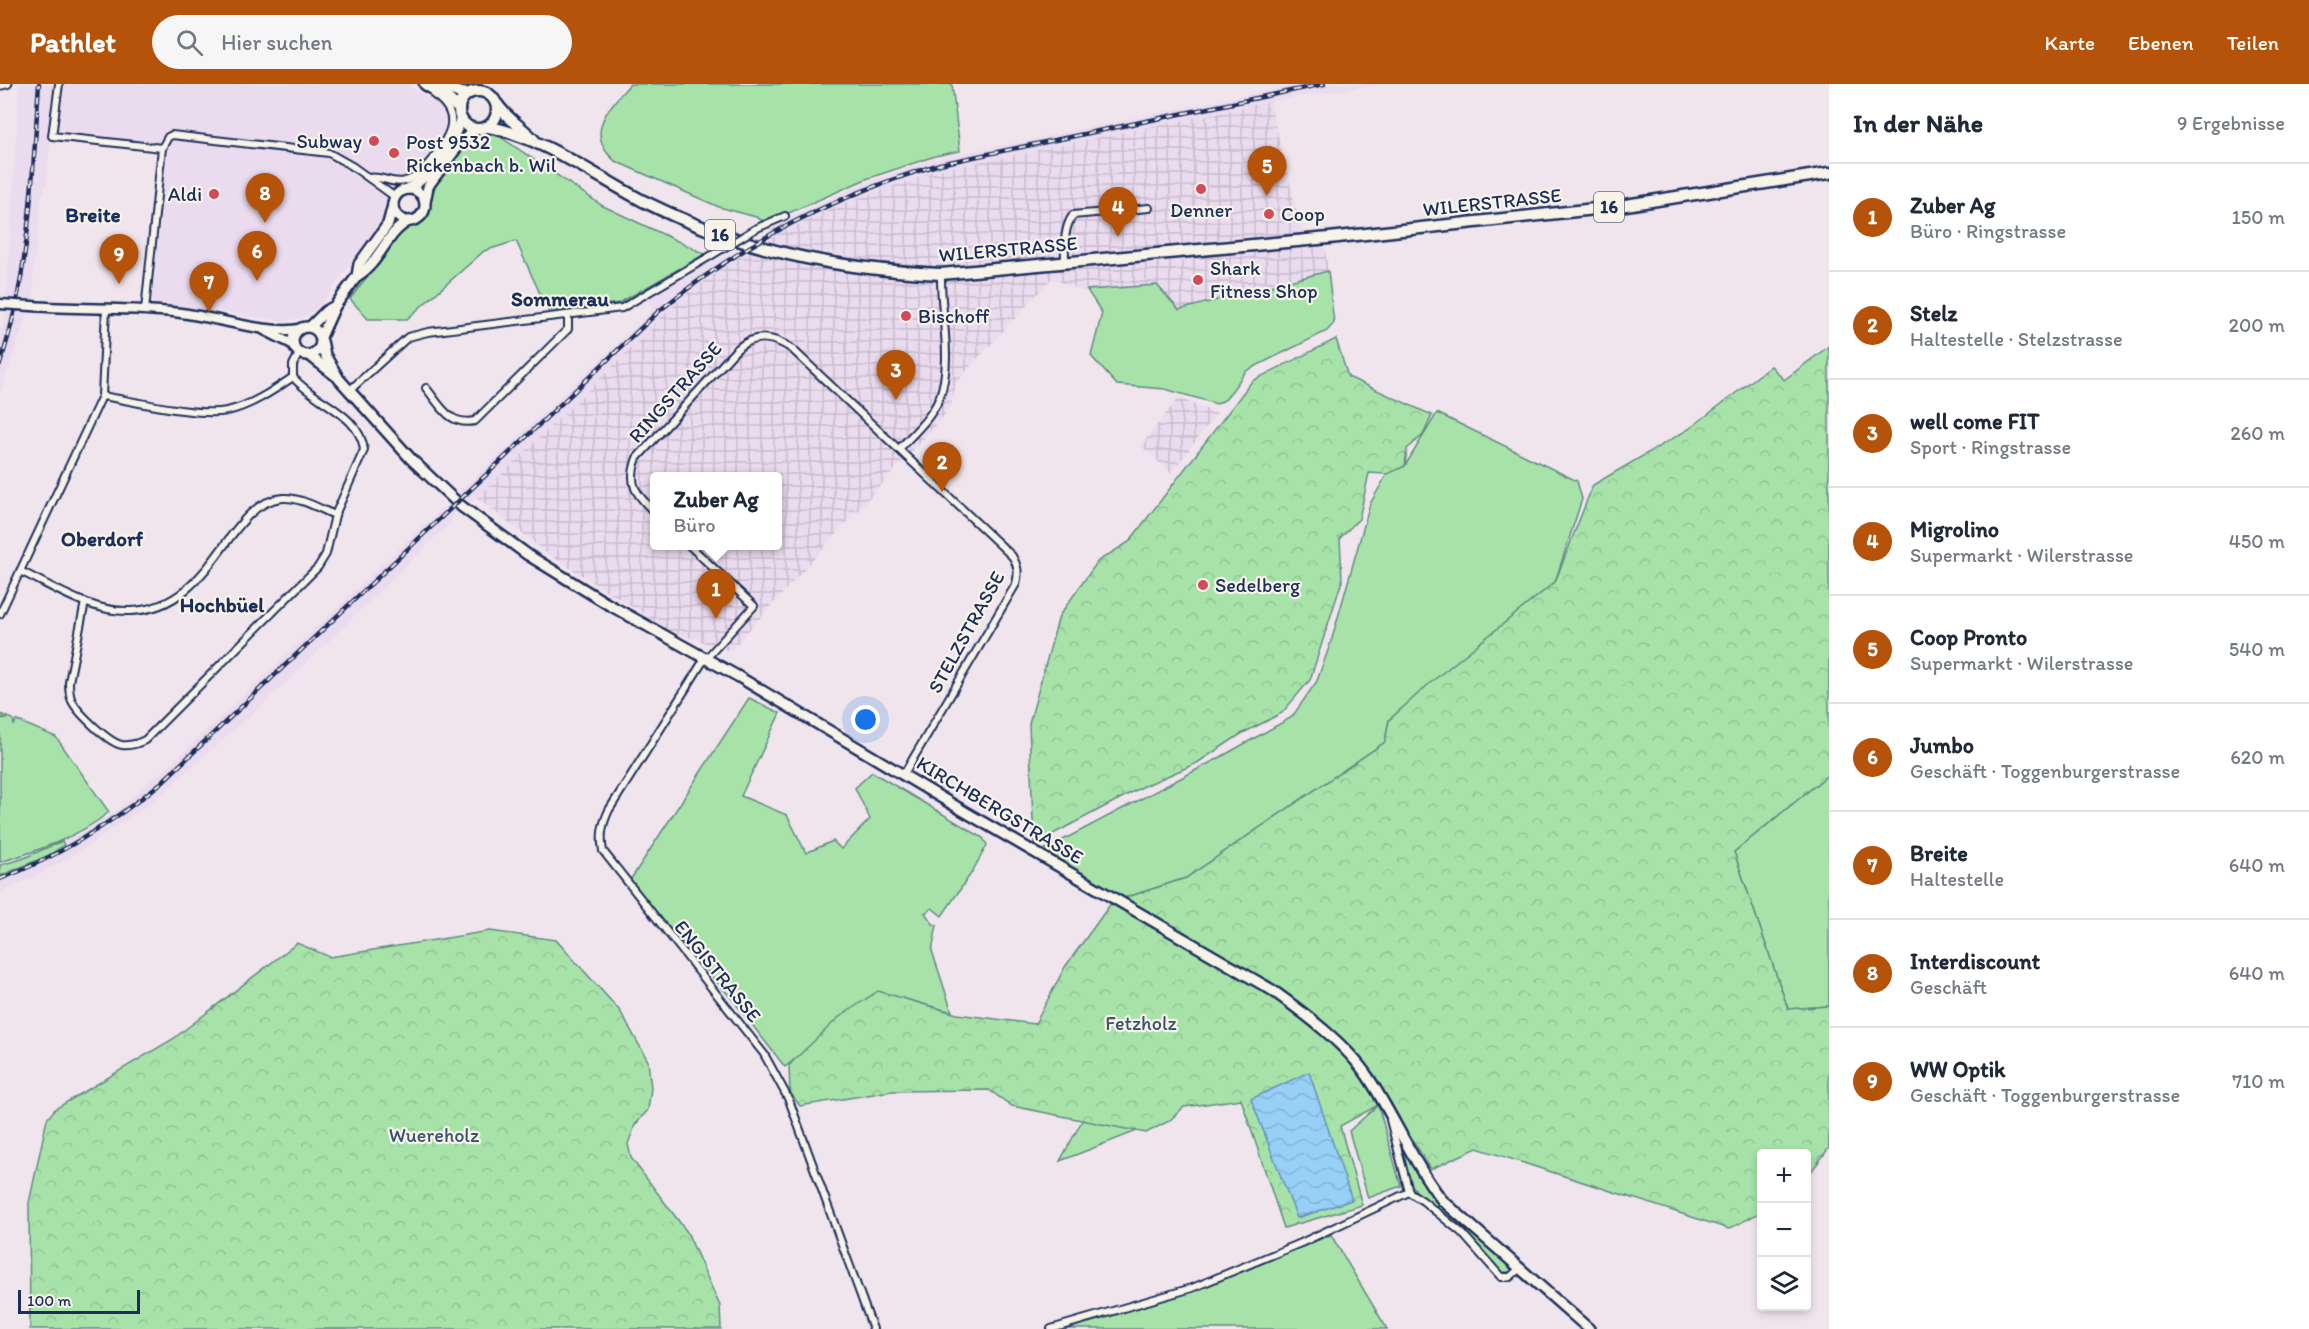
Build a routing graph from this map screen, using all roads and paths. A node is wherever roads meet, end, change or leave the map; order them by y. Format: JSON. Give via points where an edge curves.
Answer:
{"nodes":[{"id":1,"x":8,"y":84,"type":"edge"},
{"id":2,"x":59,"y":84,"type":"edge"},
{"id":3,"x":424,"y":84,"type":"edge"},
{"id":4,"x":438,"y":84,"type":"edge"},
{"id":5,"x":0,"y":86,"type":"edge"},
{"id":6,"x":467,"y":94,"type":"junction"},
{"id":7,"x":497,"y":104,"type":"junction"},
{"id":8,"x":460,"y":114,"type":"junction"},
{"id":9,"x":488,"y":127,"type":"junction"},
{"id":10,"x":475,"y":129,"type":"junction"},
{"id":11,"x":536,"y":143,"type":"junction"},
{"id":12,"x":162,"y":148,"type":"junction"},
{"id":13,"x":1829,"y":173,"type":"edge"},
{"id":14,"x":369,"y":178,"type":"junction"},
{"id":15,"x":408,"y":189,"type":"junction"},
{"id":16,"x":394,"y":201,"type":"junction"},
{"id":17,"x":425,"y":204,"type":"junction"},
{"id":18,"x":1149,"y":208,"type":"dead end"},
{"id":19,"x":785,"y":216,"type":"dead end"},
{"id":20,"x":409,"y":221,"type":"junction"},
{"id":21,"x":1065,"y":262,"type":"junction"},
{"id":22,"x":940,"y":274,"type":"junction"},
{"id":23,"x":357,"y":276,"type":"junction"},
{"id":24,"x":0,"y":304,"type":"edge"},
{"id":25,"x":335,"y":306,"type":"junction"},
{"id":26,"x":106,"y":309,"type":"junction"},
{"id":27,"x":145,"y":310,"type":"junction"},
{"id":28,"x":568,"y":315,"type":"junction"},
{"id":29,"x":258,"y":327,"type":"junction"},
{"id":30,"x":305,"y":328,"type":"junction"},
{"id":31,"x":321,"y":339,"type":"junction"},
{"id":32,"x":301,"y":351,"type":"junction"},
{"id":33,"x":293,"y":377,"type":"junction"},
{"id":34,"x":339,"y":379,"type":"junction"},
{"id":35,"x":426,"y":388,"type":"dead end"},
{"id":36,"x":349,"y":391,"type":"junction"},
{"id":37,"x":102,"y":396,"type":"junction"},
{"id":38,"x":899,"y":449,"type":"junction"},
{"id":39,"x":650,"y":508,"type":"edge"},
{"id":40,"x":335,"y":515,"type":"junction"},
{"id":41,"x":694,"y":550,"type":"edge"},
{"id":42,"x":20,"y":572,"type":"junction"},
{"id":43,"x":85,"y":602,"type":"junction"},
{"id":44,"x":0,"y":614,"type":"edge"},
{"id":45,"x":706,"y":658,"type":"junction"},
{"id":46,"x":904,"y":774,"type":"junction"},
{"id":47,"x":1387,"y":1108,"type":"junction"},
{"id":48,"x":1409,"y":1192,"type":"junction"},
{"id":49,"x":1519,"y":1269,"type":"junction"},
{"id":50,"x":873,"y":1329,"type":"edge"},
{"id":51,"x":1051,"y":1329,"type":"edge"},
{"id":52,"x":1589,"y":1329,"type":"edge"}],
"edges":[{"from":1,"to":5,"type":"street"},
{"from":2,"to":12,"type":"street","via":[[52,136]]},
{"from":3,"to":8,"type":"main road","via":[[446,97]]},
{"from":3,"to":14,"type":"street","via":[[450,112],[452,127],[444,143],[424,169],[404,182]]},
{"from":4,"to":6,"type":"main road"},
{"from":6,"to":7,"type":"main road","via":[[490,94]]},
{"from":6,"to":8,"type":"main road"},
{"from":7,"to":9,"type":"main road","via":[[496,117]]},
{"from":7,"to":11,"type":"main road","name":"WILERSTRASSE","number":"16","via":[[507,119]]},
{"from":8,"to":10,"type":"main road","via":[[464,123]]},
{"from":8,"to":15,"type":"main road","via":[[456,132],[432,168],[421,182]]},
{"from":9,"to":10,"type":"main road"},
{"from":9,"to":11,"type":"main road","name":"WILERSTRASSE","number":"16"},
{"from":10,"to":17,"type":"main road","via":[[431,182]]},
{"from":11,"to":22,"type":"main road","name":"WILERSTRASSE","number":"16","via":[[643,200],[738,241],[837,265]]},
{"from":12,"to":14,"type":"street","via":[[172,135],[315,151],[342,159]]},
{"from":12,"to":27,"type":"street"},
{"from":13,"to":21,"type":"main road","name":"WILERSTRASSE","number":"16","via":[[1613,207]]},
{"from":14,"to":16,"type":"street"},
{"from":15,"to":16,"type":"main road","via":[[402,190]]},
{"from":15,"to":17,"type":"main road","via":[[418,192]]},
{"from":16,"to":20,"type":"main road","via":[[399,217]]},
{"from":16,"to":23,"type":"main road","via":[[388,224],[359,264]]},
{"from":17,"to":20,"type":"main road","via":[[420,216]]},
{"from":18,"to":21,"type":"street","via":[[1074,215],[1066,232]]},
{"from":19,"to":28,"type":"street","bridge":true,"via":[[755,229],[622,308]]},
{"from":20,"to":23,"type":"main road","via":[[400,225],[366,271]]},
{"from":21,"to":22,"type":"main road","name":"WILERSTRASSE","number":"16"},
{"from":22,"to":38,"type":"street","via":[[943,385],[930,414]]},
{"from":23,"to":25,"type":"main road"},
{"from":24,"to":26,"type":"street","bridge":true},
{"from":25,"to":30,"type":"main road"},
{"from":25,"to":31,"type":"main road"},
{"from":26,"to":27,"type":"street"},
{"from":26,"to":37,"type":"street"},
{"from":27,"to":29,"type":"street"},
{"from":28,"to":35,"type":"street","via":[[568,329],[476,421],[462,424],[451,418]]},
{"from":28,"to":36,"type":"street","via":[[408,337]]},
{"from":29,"to":30,"type":"street","via":[[293,331]]},
{"from":29,"to":32,"type":"street"},
{"from":30,"to":31,"type":"main road","via":[[316,330]]},
{"from":30,"to":32,"type":"main road","via":[[294,336]]},
{"from":31,"to":32,"type":"main road","via":[[316,352]]},
{"from":31,"to":34,"type":"main road","name":"KIRCHBERGSTRASSE"},
{"from":32,"to":33,"type":"street","via":[[293,365]]},
{"from":32,"to":34,"type":"main road","name":"KIRCHBERGSTRASSE"},
{"from":33,"to":37,"type":"street","via":[[252,402],[227,411],[188,410]]},
{"from":33,"to":40,"type":"street","via":[[340,413],[363,441],[363,457]]},
{"from":34,"to":36,"type":"main road","name":"KIRCHBERGSTRASSE"},
{"from":36,"to":45,"type":"main road","name":"KIRCHBERGSTRASSE","via":[[461,506],[553,572]]},
{"from":37,"to":42,"type":"street"},
{"from":38,"to":39,"type":"street","name":"RINGSTRASSE","via":[[792,349],[767,337],[746,341],[637,458],[634,489]]},
{"from":38,"to":46,"type":"street","name":"STELZSTRASSE","via":[[1018,565],[1016,584]]},
{"from":40,"to":43,"type":"street","via":[[294,499],[269,502],[250,514],[198,581],[178,597],[131,611]]},
{"from":40,"to":43,"type":"street","via":[[326,554],[318,567],[136,745],[120,745],[107,738],[73,703],[69,693]]},
{"from":41,"to":45,"type":"street","via":[[754,606]]},
{"from":42,"to":43,"type":"street"},
{"from":42,"to":44,"type":"street"},
{"from":45,"to":46,"type":"main road","name":"KIRCHBERGSTRASSE"},
{"from":45,"to":50,"type":"street","name":"ENGISTRASSE","via":[[609,810],[600,838],[603,851],[764,1054],[789,1100]]},
{"from":46,"to":47,"type":"main road","name":"KIRCHBERGSTRASSE","via":[[1272,990],[1350,1056],[1367,1074]]},
{"from":47,"to":48,"type":"street"},
{"from":47,"to":49,"type":"main road","name":"KIRCHBERGSTRASSE","via":[[1442,1200]]},
{"from":48,"to":49,"type":"street","via":[[1462,1233],[1502,1277],[1510,1278]]},
{"from":48,"to":51,"type":"street","via":[[1192,1288]]},
{"from":49,"to":52,"type":"main road","name":"KIRCHBERGSTRASSE"}]}
